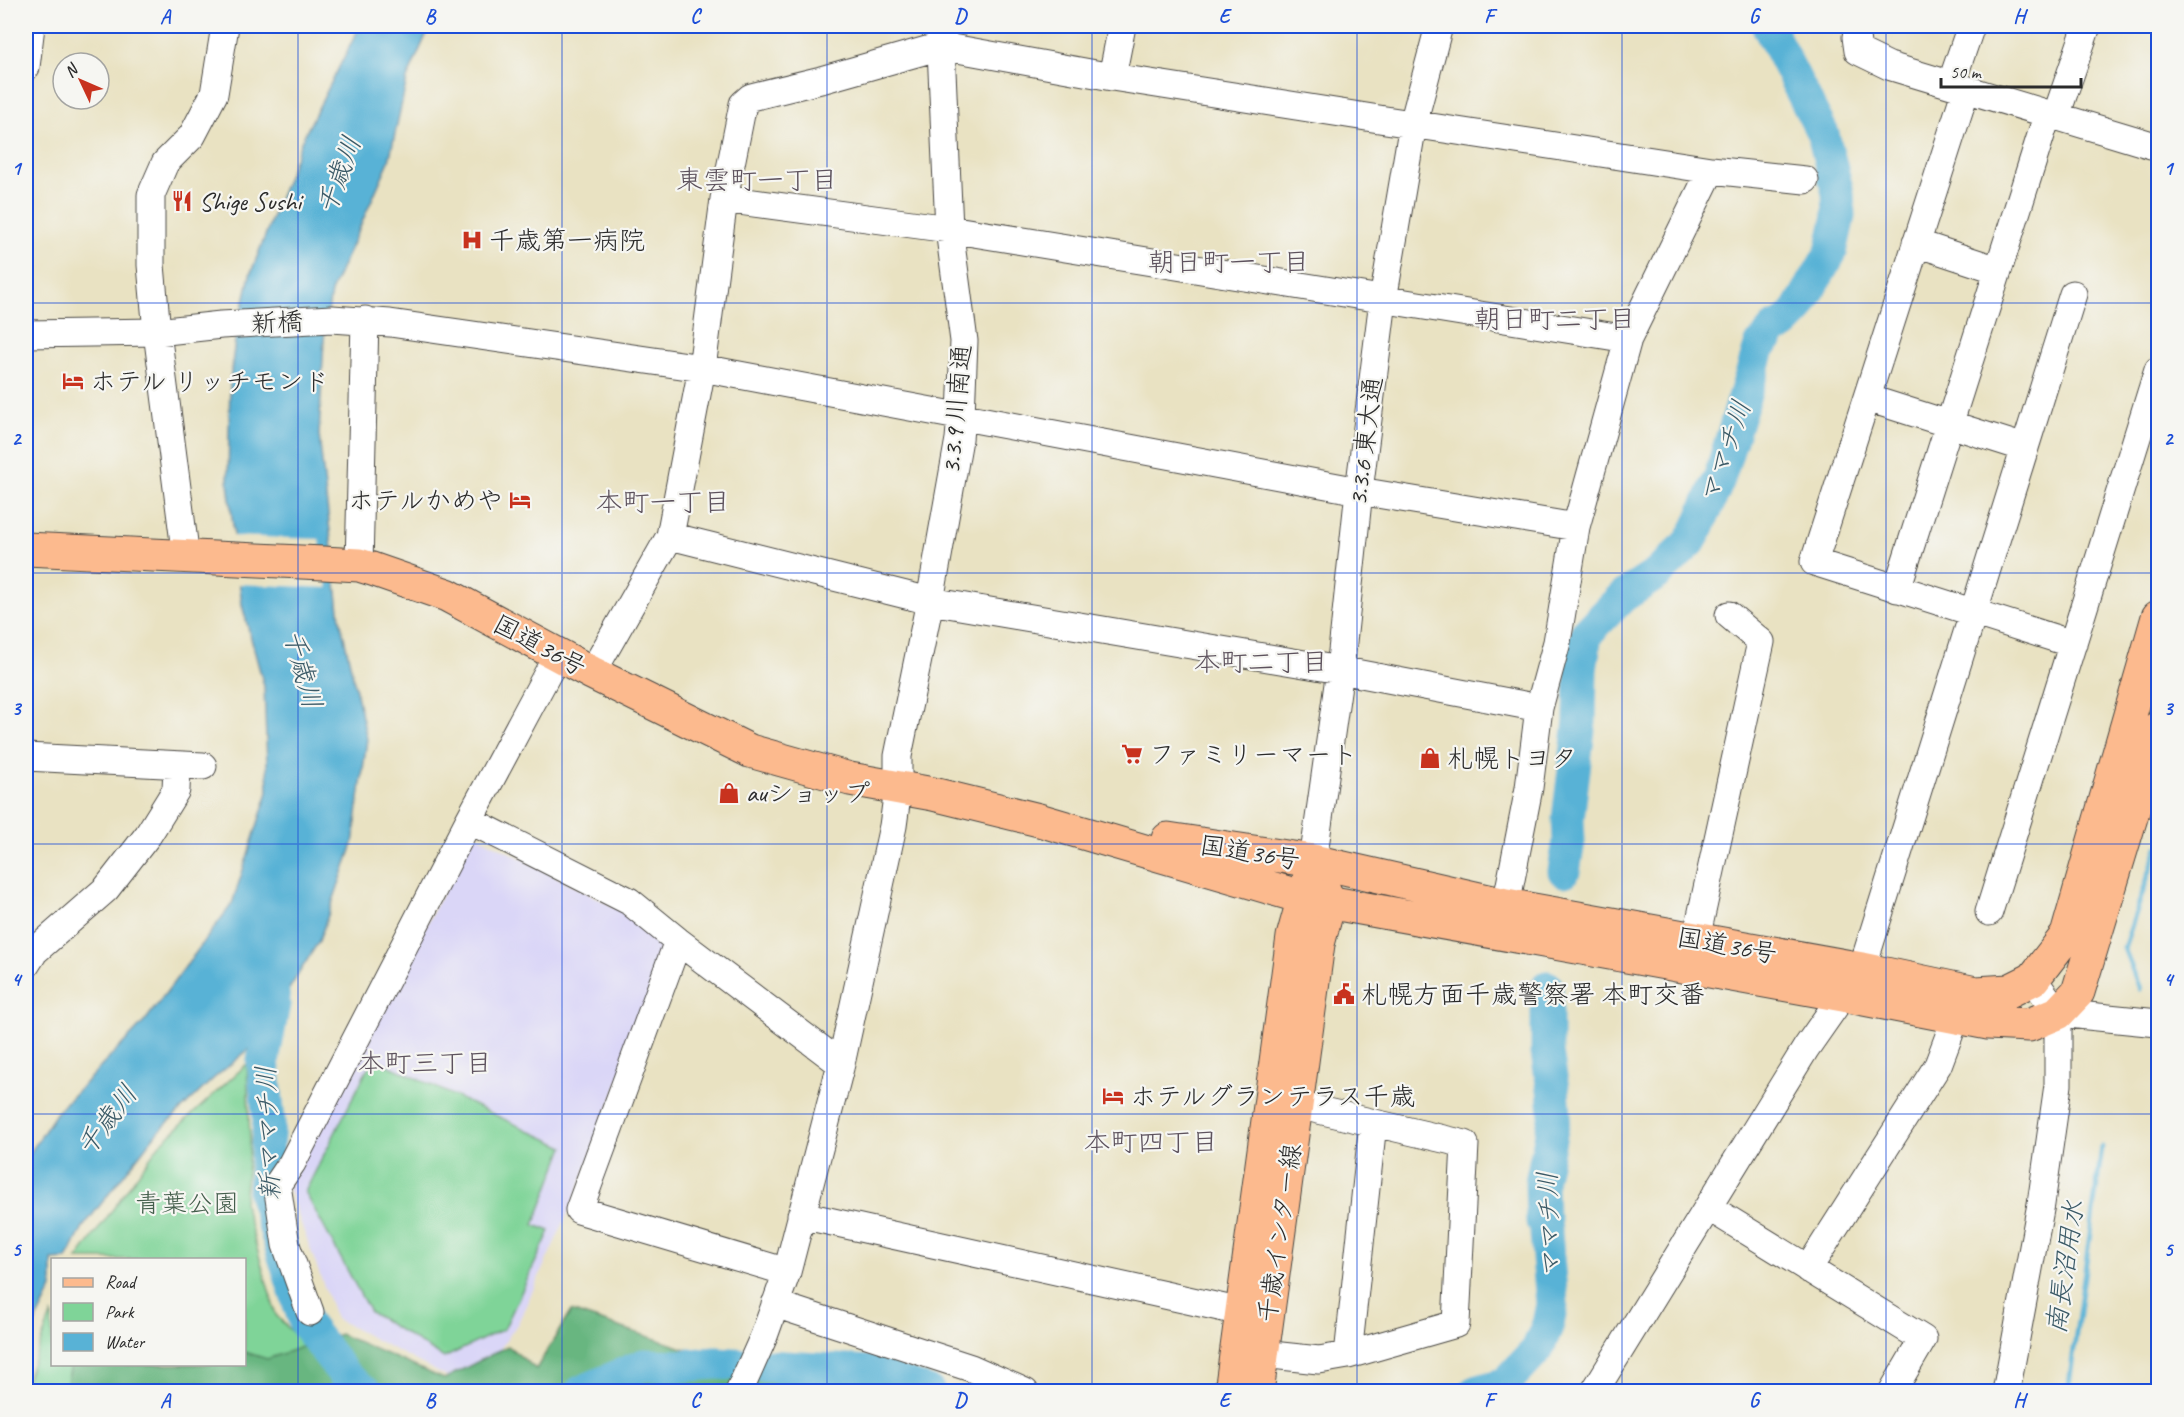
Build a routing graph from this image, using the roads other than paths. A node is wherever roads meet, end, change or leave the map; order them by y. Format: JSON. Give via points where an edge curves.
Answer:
{"nodes":[{"id":1,"x":31,"y":26,"type":"edge"},
{"id":2,"x":225,"y":26,"type":"edge"},
{"id":3,"x":1122,"y":26,"type":"edge"},
{"id":4,"x":1439,"y":26,"type":"edge"},
{"id":5,"x":1859,"y":26,"type":"edge"},
{"id":6,"x":1971,"y":26,"type":"edge"},
{"id":7,"x":2087,"y":26,"type":"edge"},
{"id":8,"x":941,"y":36,"type":"edge"},
{"id":9,"x":26,"y":67,"type":"edge"},
{"id":10,"x":1112,"y":77,"type":"junction"},
{"id":11,"x":1959,"y":87,"type":"junction"},
{"id":12,"x":2052,"y":115,"type":"junction"},
{"id":13,"x":1413,"y":124,"type":"junction"},
{"id":14,"x":2158,"y":147,"type":"edge"},
{"id":15,"x":1711,"y":170,"type":"junction"},
{"id":16,"x":1805,"y":180,"type":"dead end"},
{"id":17,"x":724,"y":199,"type":"junction"},
{"id":18,"x":949,"y":229,"type":"junction"},
{"id":19,"x":1916,"y":243,"type":"junction"},
{"id":20,"x":1998,"y":270,"type":"junction"},
{"id":21,"x":2073,"y":294,"type":"dead end"},
{"id":22,"x":1383,"y":300,"type":"junction"},
{"id":23,"x":365,"y":320,"type":"junction"},
{"id":24,"x":158,"y":332,"type":"junction"},
{"id":25,"x":26,"y":334,"type":"edge"},
{"id":26,"x":1628,"y":339,"type":"junction"},
{"id":27,"x":702,"y":368,"type":"junction"},
{"id":28,"x":2158,"y":370,"type":"edge"},
{"id":29,"x":1867,"y":398,"type":"junction"},
{"id":30,"x":961,"y":416,"type":"junction"},
{"id":31,"x":1950,"y":423,"type":"junction"},
{"id":32,"x":2025,"y":448,"type":"junction"},
{"id":33,"x":1359,"y":491,"type":"junction"},
{"id":34,"x":1576,"y":527,"type":"junction"},
{"id":35,"x":670,"y":536,"type":"junction"},
{"id":36,"x":26,"y":549,"type":"edge"},
{"id":37,"x":186,"y":558,"type":"junction"},
{"id":38,"x":359,"y":566,"type":"junction"},
{"id":39,"x":1897,"y":589,"type":"junction"},
{"id":40,"x":930,"y":601,"type":"junction"},
{"id":41,"x":1973,"y":613,"type":"junction"},
{"id":42,"x":1729,"y":615,"type":"dead end"},
{"id":43,"x":2158,"y":617,"type":"edge"},
{"id":44,"x":2073,"y":644,"type":"junction"},
{"id":45,"x":558,"y":654,"type":"junction"},
{"id":46,"x":1340,"y":669,"type":"junction"},
{"id":47,"x":592,"y":673,"type":"junction"},
{"id":48,"x":1539,"y":708,"type":"junction"},
{"id":49,"x":2158,"y":728,"type":"edge"},
{"id":50,"x":26,"y":757,"type":"edge"},
{"id":51,"x":898,"y":789,"type":"junction"},
{"id":52,"x":469,"y":820,"type":"junction"},
{"id":53,"x":1039,"y":820,"type":"junction"},
{"id":54,"x":1313,"y":861,"type":"junction"},
{"id":55,"x":1317,"y":901,"type":"junction"},
{"id":56,"x":1506,"y":905,"type":"junction"},
{"id":57,"x":1989,"y":912,"type":"dead end"},
{"id":58,"x":1696,"y":939,"type":"junction"},
{"id":59,"x":678,"y":941,"type":"junction"},
{"id":60,"x":26,"y":965,"type":"edge"},
{"id":61,"x":1862,"y":969,"type":"junction"},
{"id":62,"x":2033,"y":979,"type":"junction"},
{"id":63,"x":1843,"y":994,"type":"junction"},
{"id":64,"x":2058,"y":1013,"type":"junction"},
{"id":65,"x":1956,"y":1017,"type":"junction"},
{"id":66,"x":2158,"y":1023,"type":"edge"},
{"id":67,"x":841,"y":1064,"type":"junction"},
{"id":68,"x":1297,"y":1105,"type":"junction"},
{"id":69,"x":1374,"y":1122,"type":"junction"},
{"id":70,"x":1708,"y":1208,"type":"junction"},
{"id":71,"x":801,"y":1215,"type":"junction"},
{"id":72,"x":1808,"y":1269,"type":"junction"},
{"id":73,"x":787,"y":1272,"type":"junction"},
{"id":74,"x":775,"y":1304,"type":"junction"},
{"id":75,"x":310,"y":1311,"type":"dead end"},
{"id":76,"x":1242,"y":1312,"type":"junction"},
{"id":77,"x":1262,"y":1354,"type":"junction"},
{"id":78,"x":1348,"y":1355,"type":"junction"},
{"id":79,"x":739,"y":1392,"type":"edge"},
{"id":80,"x":1025,"y":1392,"type":"edge"},
{"id":81,"x":1231,"y":1392,"type":"edge"},
{"id":82,"x":1257,"y":1392,"type":"edge"},
{"id":83,"x":1594,"y":1392,"type":"edge"},
{"id":84,"x":1892,"y":1392,"type":"edge"},
{"id":85,"x":2006,"y":1392,"type":"edge"}],
"edges":[{"from":1,"to":9,"type":"street"},
{"from":2,"to":24,"type":"street","via":[[214,94],[192,136],[165,163],[151,195],[151,265]]},
{"from":3,"to":10,"type":"street"},
{"from":4,"to":13,"type":"street","name":"3.3.6 東大通"},
{"from":5,"to":11,"type":"street","via":[[1858,51],[1889,66]]},
{"from":6,"to":11,"type":"street"},
{"from":7,"to":12,"type":"street"},
{"from":8,"to":10,"type":"street"},
{"from":8,"to":17,"type":"street","via":[[832,77],[751,98],[743,104]]},
{"from":8,"to":18,"type":"street","name":"3.3.9 川南通"},
{"from":10,"to":13,"type":"street"},
{"from":11,"to":12,"type":"street"},
{"from":11,"to":19,"type":"street"},
{"from":12,"to":14,"type":"street"},
{"from":12,"to":20,"type":"street"},
{"from":13,"to":15,"type":"street"},
{"from":13,"to":22,"type":"street","name":"3.3.6 東大通"},
{"from":15,"to":16,"type":"street"},
{"from":15,"to":26,"type":"street"},
{"from":17,"to":18,"type":"street"},
{"from":17,"to":27,"type":"street"},
{"from":18,"to":22,"type":"street"},
{"from":18,"to":30,"type":"street","name":"3.3.9 川南通","via":[[964,341]]},
{"from":19,"to":20,"type":"street"},
{"from":19,"to":29,"type":"street"},
{"from":20,"to":31,"type":"street"},
{"from":21,"to":32,"type":"street"},
{"from":22,"to":26,"type":"street"},
{"from":22,"to":33,"type":"street","name":"3.3.6 東大通"},
{"from":23,"to":24,"type":"street","name":"新橋","via":[[221,325]]},
{"from":23,"to":27,"type":"street","name":"新橋"},
{"from":23,"to":38,"type":"street"},
{"from":24,"to":25,"type":"street","name":"新橋"},
{"from":24,"to":37,"type":"street"},
{"from":26,"to":34,"type":"street"},
{"from":27,"to":30,"type":"street","name":"新橋"},
{"from":27,"to":35,"type":"street"},
{"from":28,"to":44,"type":"street"},
{"from":29,"to":31,"type":"street"},
{"from":29,"to":39,"type":"street","via":[[1814,562]]},
{"from":30,"to":33,"type":"street","name":"新橋"},
{"from":30,"to":40,"type":"street","name":"3.3.9 川南通"},
{"from":31,"to":32,"type":"street"},
{"from":31,"to":39,"type":"street"},
{"from":32,"to":41,"type":"street"},
{"from":33,"to":34,"type":"street","name":"新橋"},
{"from":33,"to":46,"type":"street","name":"3.3.6 東大通"},
{"from":34,"to":48,"type":"street","via":[[1557,642]]},
{"from":35,"to":40,"type":"street"},
{"from":35,"to":47,"type":"street"},
{"from":36,"to":37,"type":"main road","name":"国道36号"},
{"from":37,"to":38,"type":"main road","name":"国道36号"},
{"from":38,"to":45,"type":"main road","name":"国道36号","via":[[447,596]]},
{"from":39,"to":41,"type":"street"},
{"from":40,"to":46,"type":"street"},
{"from":40,"to":51,"type":"street","name":"3.3.9 川南通","via":[[898,756]]},
{"from":41,"to":44,"type":"street"},
{"from":41,"to":61,"type":"street"},
{"from":42,"to":58,"type":"street","via":[[1761,642]]},
{"from":43,"to":62,"type":"main road","name":"国道36号","via":[[2067,934]]},
{"from":44,"to":57,"type":"street"},
{"from":45,"to":47,"type":"main road","name":"国道36号"},
{"from":45,"to":52,"type":"street"},
{"from":46,"to":48,"type":"street"},
{"from":46,"to":54,"type":"street","name":"3.3.6 東大通"},
{"from":47,"to":51,"type":"main road","name":"国道36号","via":[[750,751],[850,780]]},
{"from":48,"to":56,"type":"street","via":[[1529,788]]},
{"from":49,"to":64,"type":"main road","name":"国道36号","via":[[2078,992]]},
{"from":50,"to":60,"type":"street","via":[[190,766],[148,835],[106,890],[35,951]]},
{"from":51,"to":53,"type":"main road","name":"国道36号"},
{"from":51,"to":67,"type":"street","name":"3.3.9 川南通"},
{"from":52,"to":59,"type":"street","via":[[629,901]]},
{"from":52,"to":75,"type":"street","via":[[277,1185],[286,1245]]},
{"from":53,"to":54,"type":"main road","name":"国道36号"},
{"from":53,"to":55,"type":"main road","name":"国道36号"},
{"from":54,"to":55,"type":"main road"},
{"from":54,"to":56,"type":"main road","name":"国道36号"},
{"from":55,"to":63,"type":"main road","name":"国道36号"},
{"from":55,"to":68,"type":"main road","name":"千歳インター線","via":[[1318,944]]},
{"from":55,"to":76,"type":"main road","name":"千歳インター線","via":[[1293,937]]},
{"from":56,"to":58,"type":"main road","name":"国道36号"},
{"from":58,"to":61,"type":"main road","name":"国道36号"},
{"from":59,"to":67,"type":"street"},
{"from":59,"to":73,"type":"street","via":[[579,1210]]},
{"from":61,"to":62,"type":"main road","name":"国道36号","via":[[1976,993],[2008,991]]},
{"from":62,"to":64,"type":"street"},
{"from":63,"to":65,"type":"main road","name":"国道36号"},
{"from":63,"to":70,"type":"street"},
{"from":64,"to":65,"type":"main road","name":"国道36号","via":[[2029,1025]]},
{"from":64,"to":66,"type":"street"},
{"from":64,"to":85,"type":"street","via":[[2058,1085],[2041,1204]]},
{"from":65,"to":72,"type":"street","via":[[1938,1065]]},
{"from":67,"to":71,"type":"street","name":"3.3.9 川南通"},
{"from":68,"to":69,"type":"street"},
{"from":68,"to":77,"type":"main road","name":"千歳インター線"},
{"from":69,"to":78,"type":"street"},
{"from":69,"to":78,"type":"street","via":[[1465,1144],[1456,1324]]},
{"from":70,"to":72,"type":"street"},
{"from":70,"to":83,"type":"street"},
{"from":71,"to":73,"type":"street","name":"3.3.9 川南通"},
{"from":71,"to":76,"type":"street"},
{"from":72,"to":84,"type":"street","via":[[1923,1339]]},
{"from":73,"to":74,"type":"street","name":"3.3.9 川南通"},
{"from":74,"to":79,"type":"street","name":"3.3.9 川南通"},
{"from":74,"to":80,"type":"street","via":[[970,1368]]},
{"from":76,"to":81,"type":"main road","name":"千歳インター線"},
{"from":77,"to":78,"type":"street","via":[[1319,1360]]},
{"from":77,"to":82,"type":"main road","name":"千歳インター線"}]}
